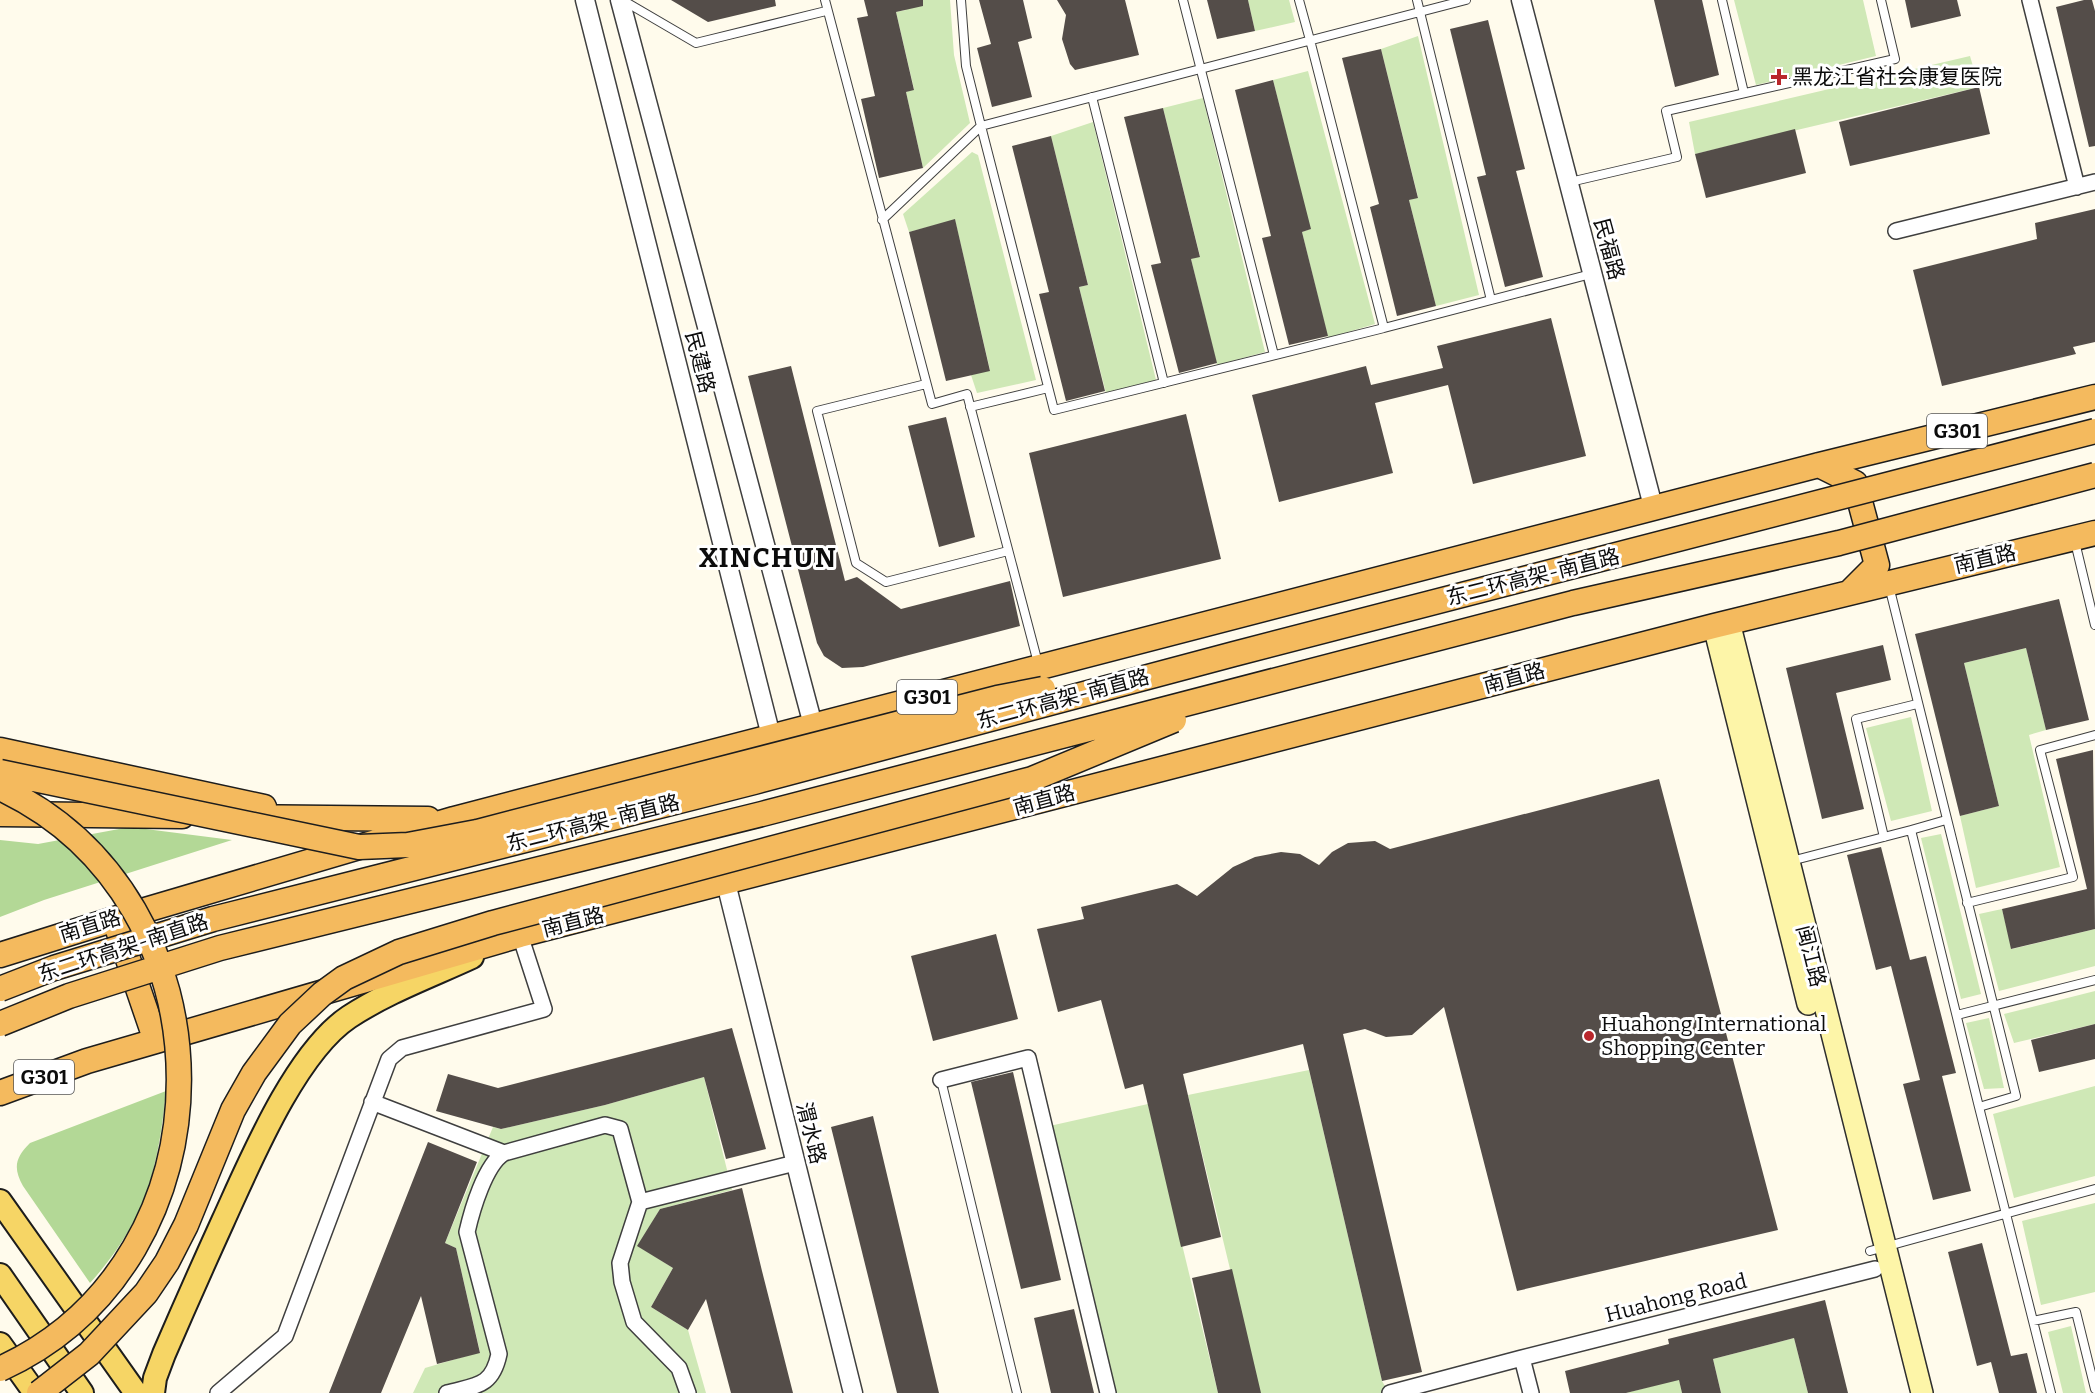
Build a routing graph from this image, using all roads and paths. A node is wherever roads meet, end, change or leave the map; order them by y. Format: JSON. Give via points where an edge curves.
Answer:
{"nodes":[{"id":1,"x":585,"y":0,"type":"edge"},
{"id":2,"x":621,"y":0,"type":"edge"},
{"id":3,"x":825,"y":0,"type":"edge"},
{"id":4,"x":961,"y":0,"type":"edge"},
{"id":5,"x":1183,"y":0,"type":"edge"},
{"id":6,"x":1299,"y":0,"type":"edge"},
{"id":7,"x":1417,"y":0,"type":"edge"},
{"id":8,"x":1466,"y":0,"type":"edge"},
{"id":9,"x":1521,"y":0,"type":"edge"},
{"id":10,"x":1722,"y":0,"type":"edge"},
{"id":11,"x":1881,"y":0,"type":"edge"},
{"id":12,"x":2030,"y":0,"type":"edge"},
{"id":13,"x":826,"y":11,"type":"junction"},
{"id":14,"x":1310,"y":40,"type":"junction"},
{"id":15,"x":1200,"y":69,"type":"junction"},
{"id":16,"x":1744,"y":93,"type":"junction"},
{"id":17,"x":1092,"y":97,"type":"junction"},
{"id":18,"x":981,"y":126,"type":"junction"},
{"id":19,"x":2095,"y":182,"type":"edge"},
{"id":20,"x":1568,"y":183,"type":"junction"},
{"id":21,"x":2077,"y":187,"type":"junction"},
{"id":22,"x":882,"y":220,"type":"junction"},
{"id":23,"x":1896,"y":231,"type":"dead end"},
{"id":24,"x":1592,"y":274,"type":"junction"},
{"id":25,"x":1491,"y":300,"type":"junction"},
{"id":26,"x":1384,"y":328,"type":"junction"},
{"id":27,"x":1274,"y":356,"type":"junction"},
{"id":28,"x":1164,"y":383,"type":"junction"},
{"id":29,"x":926,"y":384,"type":"junction"},
{"id":30,"x":1048,"y":388,"type":"junction"},
{"id":31,"x":2095,"y":397,"type":"edge"},
{"id":32,"x":970,"y":407,"type":"junction"},
{"id":33,"x":2095,"y":431,"type":"edge"},
{"id":34,"x":1819,"y":465,"type":"junction"},
{"id":35,"x":2095,"y":475,"type":"edge"},
{"id":36,"x":1654,"y":510,"type":"junction"},
{"id":37,"x":2085,"y":536,"type":"edge"},
{"id":38,"x":1008,"y":551,"type":"junction"},
{"id":39,"x":1888,"y":582,"type":"junction"},
{"id":40,"x":1850,"y":592,"type":"junction"},
{"id":41,"x":1722,"y":624,"type":"junction"},
{"id":42,"x":2095,"y":625,"type":"edge"},
{"id":43,"x":1234,"y":654,"type":"junction"},
{"id":44,"x":1039,"y":668,"type":"junction"},
{"id":45,"x":1250,"y":689,"type":"junction"},
{"id":46,"x":1917,"y":704,"type":"junction"},
{"id":47,"x":813,"y":725,"type":"junction"},
{"id":48,"x":2095,"y":735,"type":"edge"},
{"id":49,"x":771,"y":736,"type":"junction"},
{"id":50,"x":0,"y":750,"type":"edge"},
{"id":51,"x":0,"y":772,"type":"edge"},
{"id":52,"x":0,"y":788,"type":"edge"},
{"id":53,"x":0,"y":814,"type":"edge"},
{"id":54,"x":314,"y":818,"type":"junction"},
{"id":55,"x":454,"y":819,"type":"junction"},
{"id":56,"x":1946,"y":820,"type":"junction"},
{"id":57,"x":1911,"y":830,"type":"junction"},
{"id":58,"x":1884,"y":837,"type":"junction"},
{"id":59,"x":1780,"y":864,"type":"junction"},
{"id":60,"x":726,"y":883,"type":"junction"},
{"id":61,"x":1967,"y":903,"type":"junction"},
{"id":62,"x":115,"y":919,"type":"junction"},
{"id":63,"x":520,"y":935,"type":"junction"},
{"id":64,"x":0,"y":955,"type":"edge"},
{"id":65,"x":2095,"y":981,"type":"edge"},
{"id":66,"x":0,"y":989,"type":"edge"},
{"id":67,"x":1993,"y":1006,"type":"junction"},
{"id":68,"x":1957,"y":1015,"type":"junction"},
{"id":69,"x":0,"y":1024,"type":"edge"},
{"id":70,"x":156,"y":1041,"type":"junction"},
{"id":71,"x":941,"y":1080,"type":"joint"},
{"id":72,"x":0,"y":1093,"type":"edge"},
{"id":73,"x":372,"y":1102,"type":"junction"},
{"id":74,"x":1979,"y":1107,"type":"junction"},
{"id":75,"x":504,"y":1153,"type":"junction"},
{"id":76,"x":795,"y":1163,"type":"junction"},
{"id":77,"x":2095,"y":1189,"type":"edge"},
{"id":78,"x":0,"y":1202,"type":"edge"},
{"id":79,"x":640,"y":1202,"type":"junction"},
{"id":80,"x":2006,"y":1213,"type":"junction"},
{"id":81,"x":1876,"y":1256,"type":"junction"},
{"id":82,"x":0,"y":1275,"type":"edge"},
{"id":83,"x":2032,"y":1321,"type":"junction"},
{"id":84,"x":0,"y":1344,"type":"edge"},
{"id":85,"x":1522,"y":1359,"type":"junction"},
{"id":86,"x":0,"y":1370,"type":"edge"},
{"id":87,"x":2095,"y":1389,"type":"edge"},
{"id":88,"x":37,"y":1393,"type":"edge"},
{"id":89,"x":82,"y":1393,"type":"edge"},
{"id":90,"x":136,"y":1393,"type":"edge"},
{"id":91,"x":153,"y":1393,"type":"edge"},
{"id":92,"x":218,"y":1393,"type":"edge"},
{"id":93,"x":447,"y":1393,"type":"edge"},
{"id":94,"x":688,"y":1393,"type":"edge"},
{"id":95,"x":854,"y":1393,"type":"edge"},
{"id":96,"x":1017,"y":1393,"type":"edge"},
{"id":97,"x":1108,"y":1393,"type":"edge"},
{"id":98,"x":1390,"y":1393,"type":"edge"},
{"id":99,"x":1531,"y":1393,"type":"edge"},
{"id":100,"x":1906,"y":1393,"type":"edge"},
{"id":101,"x":1922,"y":1393,"type":"edge"},
{"id":102,"x":2051,"y":1393,"type":"edge"}],
"edges":[{"from":1,"to":49,"type":"street","name":"民建路"},
{"from":2,"to":13,"type":"lane","via":[[696,43]]},
{"from":2,"to":47,"type":"street","name":"民建路"},
{"from":3,"to":13,"type":"lane"},
{"from":4,"to":18,"type":"lane","via":[[966,66]]},
{"from":5,"to":15,"type":"lane"},
{"from":6,"to":14,"type":"lane"},
{"from":7,"to":25,"type":"lane"},
{"from":8,"to":14,"type":"lane"},
{"from":9,"to":20,"type":"street","name":"民福路"},
{"from":10,"to":16,"type":"lane"},
{"from":11,"to":16,"type":"lane","via":[[1895,59]]},
{"from":12,"to":21,"type":"street"},
{"from":13,"to":22,"type":"lane"},
{"from":14,"to":15,"type":"lane"},
{"from":14,"to":26,"type":"lane"},
{"from":15,"to":17,"type":"lane"},
{"from":15,"to":27,"type":"lane"},
{"from":16,"to":20,"type":"lane","via":[[1666,111],[1677,157]]},
{"from":17,"to":18,"type":"lane"},
{"from":17,"to":28,"type":"lane"},
{"from":18,"to":22,"type":"lane"},
{"from":18,"to":30,"type":"lane"},
{"from":19,"to":21,"type":"street"},
{"from":20,"to":24,"type":"street","name":"民福路"},
{"from":21,"to":23,"type":"street"},
{"from":22,"to":29,"type":"lane"},
{"from":24,"to":25,"type":"lane"},
{"from":24,"to":36,"type":"street","name":"民福路"},
{"from":25,"to":26,"type":"lane"},
{"from":26,"to":27,"type":"lane"},
{"from":27,"to":28,"type":"lane"},
{"from":28,"to":30,"type":"lane","via":[[1054,411]]},
{"from":29,"to":32,"type":"lane","via":[[932,404],[967,394]]},
{"from":29,"to":38,"type":"lane","via":[[818,411],[856,563],[886,582]]},
{"from":30,"to":32,"type":"lane"},
{"from":31,"to":34,"type":"highway","name":"南直路","number":"G301"},
{"from":32,"to":38,"type":"lane"},
{"from":33,"to":43,"type":"highway","name":"东二环高架-南直路","bridge":true},
{"from":34,"to":36,"type":"highway","name":"南直路","number":"G301"},
{"from":34,"to":40,"type":"highway","via":[[1855,483],[1877,565]]},
{"from":35,"to":45,"type":"highway","name":"东二环高架-南直路","bridge":true,"via":[[1839,543],[1574,603]]},
{"from":36,"to":44,"type":"highway","name":"南直路","number":"G301"},
{"from":37,"to":39,"type":"highway","name":"南直路","number":"G301"},
{"from":37,"to":42,"type":"lane"},
{"from":38,"to":44,"type":"lane"},
{"from":39,"to":40,"type":"highway","name":"南直路","number":"G301"},
{"from":39,"to":46,"type":"lane"},
{"from":40,"to":41,"type":"highway","name":"南直路","number":"G301"},
{"from":41,"to":59,"type":"main road","name":"闽江路"},
{"from":41,"to":60,"type":"highway","name":"南直路","number":"G301"},
{"from":43,"to":51,"type":"highway","bridge":true,"via":[[997,698],[477,832],[408,846],[359,847]]},
{"from":43,"to":66,"type":"highway","name":"东二环高架-南直路","bridge":true,"via":[[742,785],[213,919],[54,968]]},
{"from":44,"to":47,"type":"highway","name":"南直路","number":"G301"},
{"from":45,"to":69,"type":"highway","name":"东二环高架-南直路","bridge":true,"via":[[220,948],[69,996]]},
{"from":45,"to":88,"type":"highway","bridge":true,"via":[[1032,779],[493,923],[399,952],[344,978],[290,1024],[254,1073],[233,1110],[186,1226],[146,1293],[89,1354]]},
{"from":46,"to":56,"type":"lane"},
{"from":46,"to":58,"type":"lane","via":[[1856,719]]},
{"from":47,"to":49,"type":"highway","name":"南直路","number":"G301"},
{"from":48,"to":61,"type":"lane","via":[[2040,750],[2073,877]]},
{"from":49,"to":55,"type":"highway","name":"南直路","number":"G301"},
{"from":50,"to":54,"type":"highway"},
{"from":52,"to":86,"type":"highway","bridge":true,"via":[[30,803],[65,829],[87,848],[127,897],[161,964],[180,1057],[170,1155],[155,1204],[133,1251],[108,1287],[73,1324],[35,1352]]},
{"from":53,"to":54,"type":"highway"},
{"from":54,"to":55,"type":"highway"},
{"from":55,"to":62,"type":"highway","name":"南直路","number":"G301"},
{"from":56,"to":57,"type":"lane"},
{"from":56,"to":61,"type":"lane"},
{"from":57,"to":58,"type":"lane"},
{"from":57,"to":68,"type":"lane"},
{"from":58,"to":59,"type":"lane"},
{"from":59,"to":81,"type":"main road","name":"闽江路"},
{"from":60,"to":63,"type":"highway","name":"南直路","number":"G301"},
{"from":60,"to":76,"type":"street","name":"渭水路"},
{"from":61,"to":67,"type":"lane"},
{"from":62,"to":64,"type":"highway","name":"南直路","number":"G301"},
{"from":62,"to":70,"type":"highway"},
{"from":63,"to":70,"type":"highway","name":"南直路","number":"G301"},
{"from":63,"to":73,"type":"street","via":[[544,1009],[402,1048],[389,1059]]},
{"from":63,"to":91,"type":"main road","via":[[393,993],[349,1017],[328,1034],[260,1139],[164,1354]]},
{"from":65,"to":67,"type":"lane"},
{"from":67,"to":68,"type":"lane"},
{"from":67,"to":74,"type":"lane","via":[[2016,1096]]},
{"from":68,"to":74,"type":"lane"},
{"from":70,"to":72,"type":"highway","name":"南直路","number":"G301"},
{"from":71,"to":96,"type":"lane"},
{"from":71,"to":97,"type":"street","via":[[1028,1058]]},
{"from":73,"to":75,"type":"street"},
{"from":73,"to":92,"type":"street","via":[[285,1336]]},
{"from":74,"to":80,"type":"lane"},
{"from":75,"to":79,"type":"street","via":[[605,1125],[620,1129]]},
{"from":75,"to":93,"type":"street","via":[[494,1160],[467,1232],[499,1354],[495,1371],[487,1382]]},
{"from":76,"to":79,"type":"street"},
{"from":76,"to":95,"type":"street","name":"渭水路"},
{"from":77,"to":80,"type":"lane"},
{"from":78,"to":90,"type":"main road"},
{"from":79,"to":94,"type":"street","via":[[620,1263],[622,1282],[634,1323],[679,1368]]},
{"from":80,"to":81,"type":"lane"},
{"from":80,"to":83,"type":"lane"},
{"from":81,"to":85,"type":"street","name":"Huahong Road"},
{"from":81,"to":100,"type":"main road","name":"闽江路"},
{"from":81,"to":101,"type":"main road","name":"闽江路"},
{"from":82,"to":89,"type":"main road"},
{"from":83,"to":87,"type":"lane","via":[[2076,1312]]},
{"from":83,"to":102,"type":"lane"},
{"from":84,"to":88,"type":"main road"},
{"from":85,"to":98,"type":"street","name":"Huahong Road"},
{"from":85,"to":99,"type":"street"}]}
